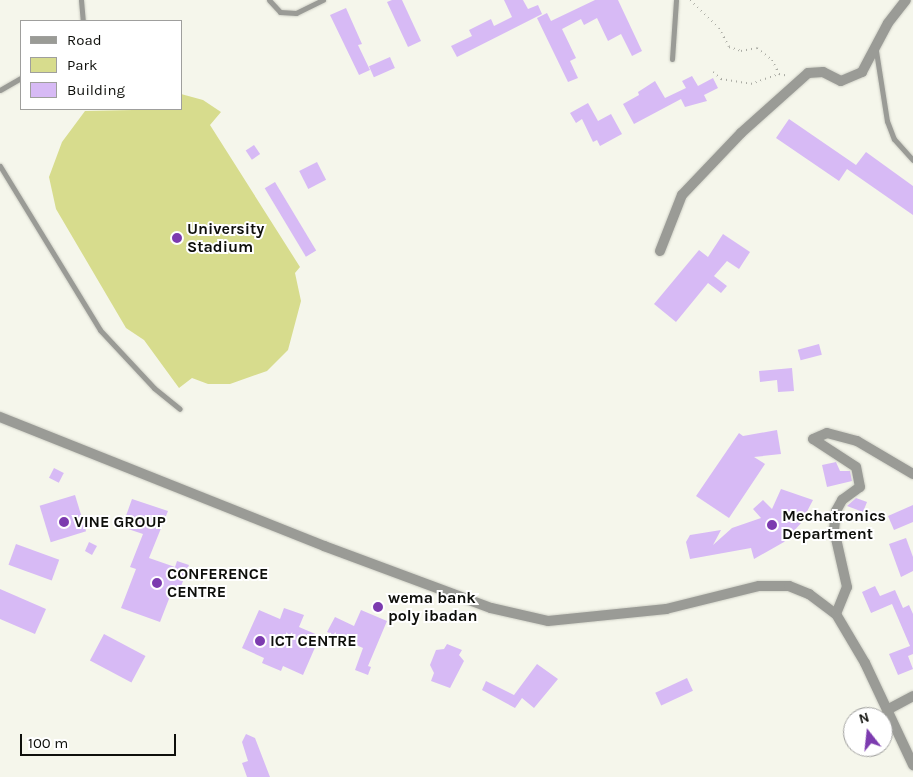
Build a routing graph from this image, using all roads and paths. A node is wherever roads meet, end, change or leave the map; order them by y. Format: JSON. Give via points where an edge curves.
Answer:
{"nodes":[{"id":1,"x":81,"y":0,"type":"edge"},
{"id":2,"x":269,"y":0,"type":"edge"},
{"id":3,"x":323,"y":0,"type":"edge"},
{"id":4,"x":676,"y":0,"type":"edge"},
{"id":5,"x":690,"y":0,"type":"edge"},
{"id":6,"x":906,"y":0,"type":"edge"},
{"id":7,"x":83,"y":20,"type":"edge"},
{"id":8,"x":875,"y":48,"type":"junction"},
{"id":9,"x":672,"y":59,"type":"dead end"},
{"id":10,"x":713,"y":72,"type":"dead end"},
{"id":11,"x":808,"y":73,"type":"junction"},
{"id":12,"x":779,"y":74,"type":"junction"},
{"id":13,"x":20,"y":79,"type":"edge"},
{"id":14,"x":0,"y":90,"type":"edge"},
{"id":15,"x":913,"y":160,"type":"edge"},
{"id":16,"x":0,"y":166,"type":"edge"},
{"id":17,"x":660,"y":251,"type":"dead end"},
{"id":18,"x":180,"y":409,"type":"dead end"},
{"id":19,"x":0,"y":417,"type":"edge"},
{"id":20,"x":913,"y":474,"type":"edge"},
{"id":21,"x":836,"y":614,"type":"junction"},
{"id":22,"x":913,"y":696,"type":"edge"},
{"id":23,"x":886,"y":707,"type":"edge"},
{"id":24,"x":893,"y":707,"type":"edge"},
{"id":25,"x":893,"y":723,"type":"edge"},
{"id":26,"x":913,"y":765,"type":"edge"}],
"edges":[{"from":1,"to":7,"type":"lane"},
{"from":2,"to":3,"type":"lane","via":[[280,12],[296,13]]},
{"from":4,"to":9,"type":"lane"},
{"from":5,"to":12,"type":"path","via":[[719,28],[729,47],[742,51],[758,48],[772,60]]},
{"from":6,"to":8,"type":"street","via":[[888,23]]},
{"from":8,"to":11,"type":"street","via":[[862,72],[841,81],[823,72]]},
{"from":8,"to":15,"type":"lane","via":[[887,121],[894,139]]},
{"from":10,"to":12,"type":"path","via":[[721,79],[751,84]]},
{"from":11,"to":12,"type":"path"},
{"from":11,"to":17,"type":"street","via":[[741,133],[682,195]]},
{"from":13,"to":14,"type":"lane"},
{"from":16,"to":18,"type":"lane","via":[[100,330],[154,388]]},
{"from":19,"to":21,"type":"street","via":[[324,546],[491,608],[548,621],[571,620],[666,609],[759,586],[789,586],[809,594]]},
{"from":20,"to":21,"type":"street","via":[[857,442],[827,433],[813,439],[856,467],[860,487],[842,500],[836,511],[834,530],[847,586]]},
{"from":21,"to":23,"type":"street"},
{"from":22,"to":24,"type":"street"},
{"from":25,"to":26,"type":"street"}]}
